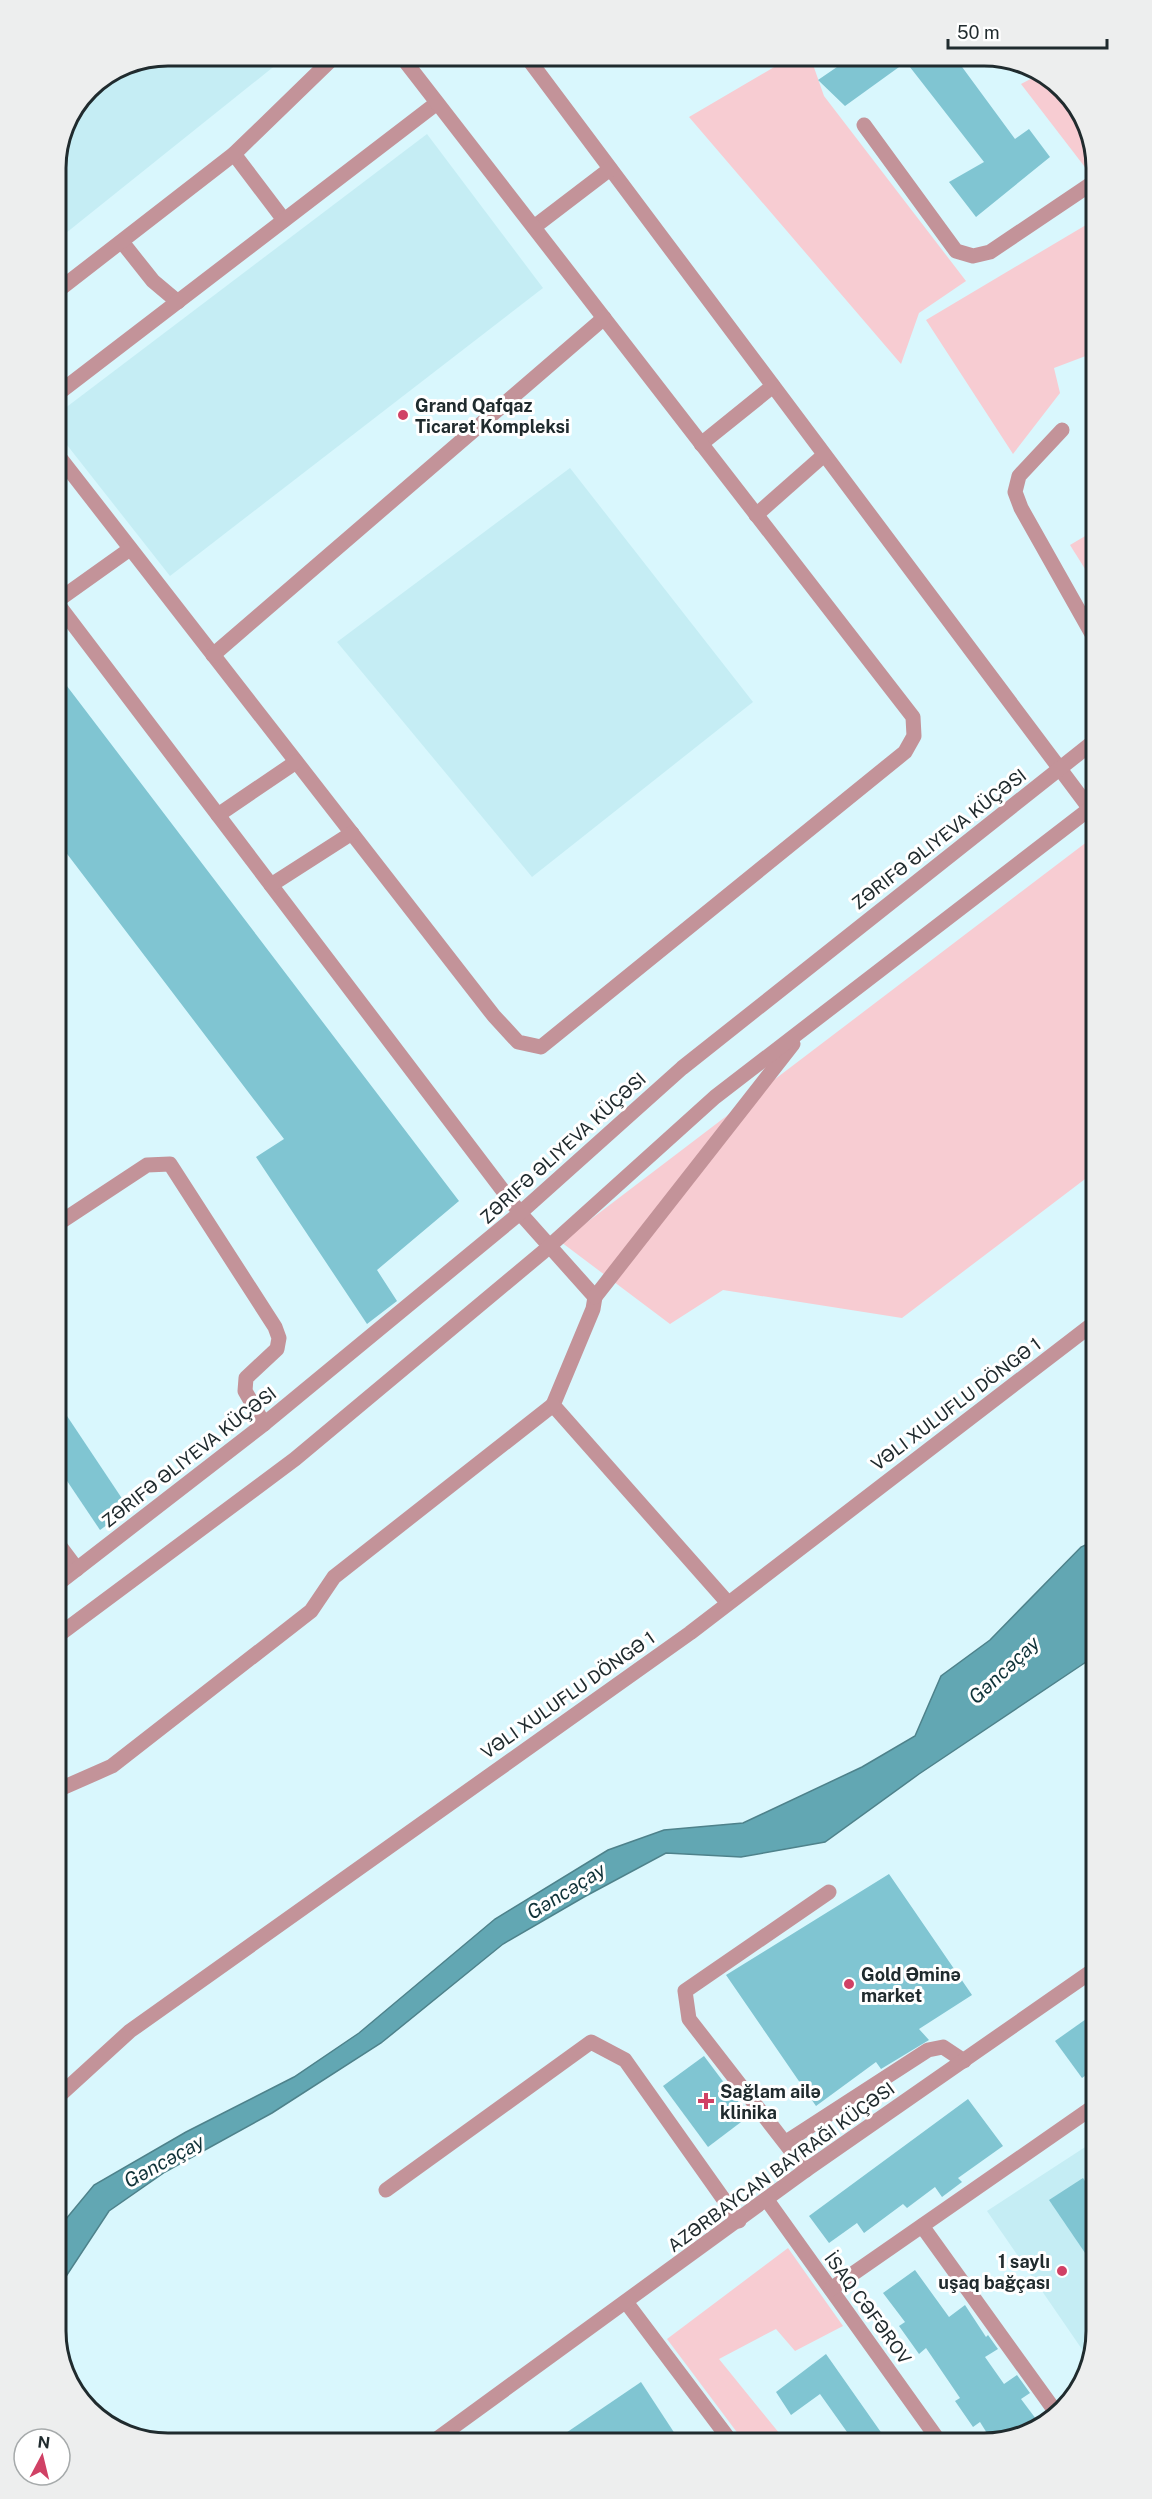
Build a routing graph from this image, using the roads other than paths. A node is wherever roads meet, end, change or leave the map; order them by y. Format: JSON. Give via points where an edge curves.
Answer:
{"nodes":[{"id":1,"x":325,"y":66,"type":"edge"},
{"id":2,"x":409,"y":66,"type":"edge"},
{"id":3,"x":533,"y":66,"type":"edge"},
{"id":4,"x":437,"y":103,"type":"junction"},
{"id":5,"x":864,"y":124,"type":"dead end"},
{"id":6,"x":234,"y":154,"type":"junction"},
{"id":7,"x":610,"y":169,"type":"junction"},
{"id":8,"x":1086,"y":187,"type":"edge"},
{"id":9,"x":284,"y":220,"type":"junction"},
{"id":10,"x":534,"y":227,"type":"junction"},
{"id":11,"x":122,"y":242,"type":"junction"},
{"id":12,"x":66,"y":284,"type":"edge"},
{"id":13,"x":177,"y":302,"type":"junction"},
{"id":14,"x":604,"y":318,"type":"junction"},
{"id":15,"x":773,"y":386,"type":"junction"},
{"id":16,"x":66,"y":387,"type":"edge"},
{"id":17,"x":1062,"y":430,"type":"dead end"},
{"id":18,"x":701,"y":444,"type":"junction"},
{"id":19,"x":824,"y":455,"type":"junction"},
{"id":20,"x":66,"y":466,"type":"edge"},
{"id":21,"x":756,"y":515,"type":"junction"},
{"id":22,"x":130,"y":549,"type":"junction"},
{"id":23,"x":66,"y":595,"type":"edge"},
{"id":24,"x":66,"y":614,"type":"edge"},
{"id":25,"x":1086,"y":623,"type":"edge"},
{"id":26,"x":213,"y":655,"type":"junction"},
{"id":27,"x":1086,"y":748,"type":"edge"},
{"id":28,"x":297,"y":762,"type":"junction"},
{"id":29,"x":1059,"y":769,"type":"junction"},
{"id":30,"x":1086,"y":802,"type":"edge"},
{"id":31,"x":1086,"y":812,"type":"edge"},
{"id":32,"x":218,"y":815,"type":"junction"},
{"id":33,"x":352,"y":833,"type":"junction"},
{"id":34,"x":271,"y":885,"type":"junction"},
{"id":35,"x":807,"y":1026,"type":"junction"},
{"id":36,"x":520,"y":1213,"type":"junction"},
{"id":37,"x":66,"y":1218,"type":"edge"},
{"id":38,"x":551,"y":1245,"type":"junction"},
{"id":39,"x":595,"y":1297,"type":"junction"},
{"id":40,"x":1086,"y":1329,"type":"edge"},
{"id":41,"x":553,"y":1405,"type":"junction"},
{"id":42,"x":264,"y":1424,"type":"junction"},
{"id":43,"x":66,"y":1554,"type":"edge"},
{"id":44,"x":66,"y":1567,"type":"edge"},
{"id":45,"x":77,"y":1569,"type":"junction"},
{"id":46,"x":66,"y":1577,"type":"edge"},
{"id":47,"x":728,"y":1603,"type":"junction"},
{"id":48,"x":66,"y":1630,"type":"edge"},
{"id":49,"x":66,"y":1786,"type":"edge"},
{"id":50,"x":829,"y":1892,"type":"dead end"},
{"id":51,"x":1086,"y":1975,"type":"edge"},
{"id":52,"x":964,"y":2061,"type":"junction"},
{"id":53,"x":66,"y":2089,"type":"edge"},
{"id":54,"x":1086,"y":2112,"type":"edge"},
{"id":55,"x":786,"y":2142,"type":"junction"},
{"id":56,"x":806,"y":2170,"type":"junction"},
{"id":57,"x":386,"y":2190,"type":"dead end"},
{"id":58,"x":767,"y":2200,"type":"junction"},
{"id":59,"x":739,"y":2221,"type":"junction"},
{"id":60,"x":922,"y":2226,"type":"junction"},
{"id":61,"x":831,"y":2289,"type":"junction"},
{"id":62,"x":626,"y":2302,"type":"junction"},
{"id":63,"x":1051,"y":2407,"type":"edge"},
{"id":64,"x":445,"y":2433,"type":"edge"},
{"id":65,"x":724,"y":2433,"type":"edge"},
{"id":66,"x":933,"y":2433,"type":"edge"}],
"edges":[{"from":1,"to":6,"type":"street"},
{"from":2,"to":4,"type":"street"},
{"from":3,"to":7,"type":"street"},
{"from":4,"to":9,"type":"street"},
{"from":4,"to":10,"type":"street"},
{"from":5,"to":8,"type":"street","via":[[957,251],[973,256],[990,252]]},
{"from":6,"to":9,"type":"street"},
{"from":6,"to":11,"type":"street"},
{"from":7,"to":10,"type":"street"},
{"from":7,"to":15,"type":"street"},
{"from":9,"to":13,"type":"street"},
{"from":10,"to":14,"type":"street"},
{"from":11,"to":12,"type":"street"},
{"from":11,"to":13,"type":"street","via":[[153,281]]},
{"from":13,"to":16,"type":"street"},
{"from":14,"to":18,"type":"street"},
{"from":14,"to":26,"type":"street"},
{"from":15,"to":18,"type":"street"},
{"from":15,"to":19,"type":"street"},
{"from":17,"to":25,"type":"street","via":[[1019,476],[1015,492]]},
{"from":18,"to":21,"type":"street"},
{"from":19,"to":21,"type":"street"},
{"from":19,"to":29,"type":"street"},
{"from":20,"to":22,"type":"street"},
{"from":21,"to":33,"type":"street","via":[[912,717],[915,736],[905,752],[541,1047],[518,1042],[494,1016]]},
{"from":22,"to":23,"type":"street"},
{"from":22,"to":26,"type":"street"},
{"from":24,"to":32,"type":"street"},
{"from":26,"to":28,"type":"street"},
{"from":27,"to":29,"type":"street","name":"ZƏRIFƏ ƏLIYEVA KÜÇƏSI"},
{"from":28,"to":32,"type":"street"},
{"from":28,"to":33,"type":"street"},
{"from":29,"to":30,"type":"street"},
{"from":29,"to":36,"type":"street","name":"ZƏRIFƏ ƏLIYEVA KÜÇƏSI","via":[[682,1068]]},
{"from":31,"to":35,"type":"street"},
{"from":32,"to":34,"type":"street"},
{"from":33,"to":34,"type":"street"},
{"from":34,"to":36,"type":"street"},
{"from":35,"to":38,"type":"street","via":[[715,1097]]},
{"from":35,"to":39,"type":"street"},
{"from":36,"to":38,"type":"street"},
{"from":36,"to":42,"type":"street","name":"ZƏRIFƏ ƏLIYEVA KÜÇƏSI"},
{"from":37,"to":42,"type":"street","via":[[147,1165],[170,1164],[279,1338],[277,1349],[246,1378],[245,1391]]},
{"from":38,"to":39,"type":"street"},
{"from":38,"to":48,"type":"street","via":[[295,1459]]},
{"from":39,"to":41,"type":"street"},
{"from":40,"to":47,"type":"street","name":"VƏLI XULUFLU DÖNGƏ 1"},
{"from":41,"to":47,"type":"street"},
{"from":41,"to":49,"type":"street","via":[[334,1577],[311,1611],[111,1766]]},
{"from":42,"to":45,"type":"street","name":"ZƏRIFƏ ƏLIYEVA KÜÇƏSI"},
{"from":43,"to":45,"type":"street"},
{"from":44,"to":45,"type":"street"},
{"from":45,"to":46,"type":"street","name":"ZƏRIFƏ ƏLIYEVA KÜÇƏSI"},
{"from":47,"to":53,"type":"street","name":"VƏLI XULUFLU DÖNGƏ 1","via":[[130,2031]]},
{"from":50,"to":55,"type":"street","via":[[685,1991],[689,2019]]},
{"from":51,"to":52,"type":"street"},
{"from":52,"to":55,"type":"street","via":[[943,2047],[928,2050]]},
{"from":52,"to":56,"type":"street"},
{"from":54,"to":60,"type":"street"},
{"from":55,"to":56,"type":"street"},
{"from":56,"to":58,"type":"street"},
{"from":57,"to":59,"type":"street","via":[[591,2042],[625,2060]]},
{"from":58,"to":59,"type":"street"},
{"from":58,"to":61,"type":"street","name":"İSAQ CƏFƏROV"},
{"from":59,"to":62,"type":"street"},
{"from":60,"to":61,"type":"street"},
{"from":60,"to":63,"type":"street"},
{"from":61,"to":66,"type":"street","name":"İSAQ CƏFƏROV"},
{"from":62,"to":64,"type":"street"},
{"from":62,"to":65,"type":"street"}]}
